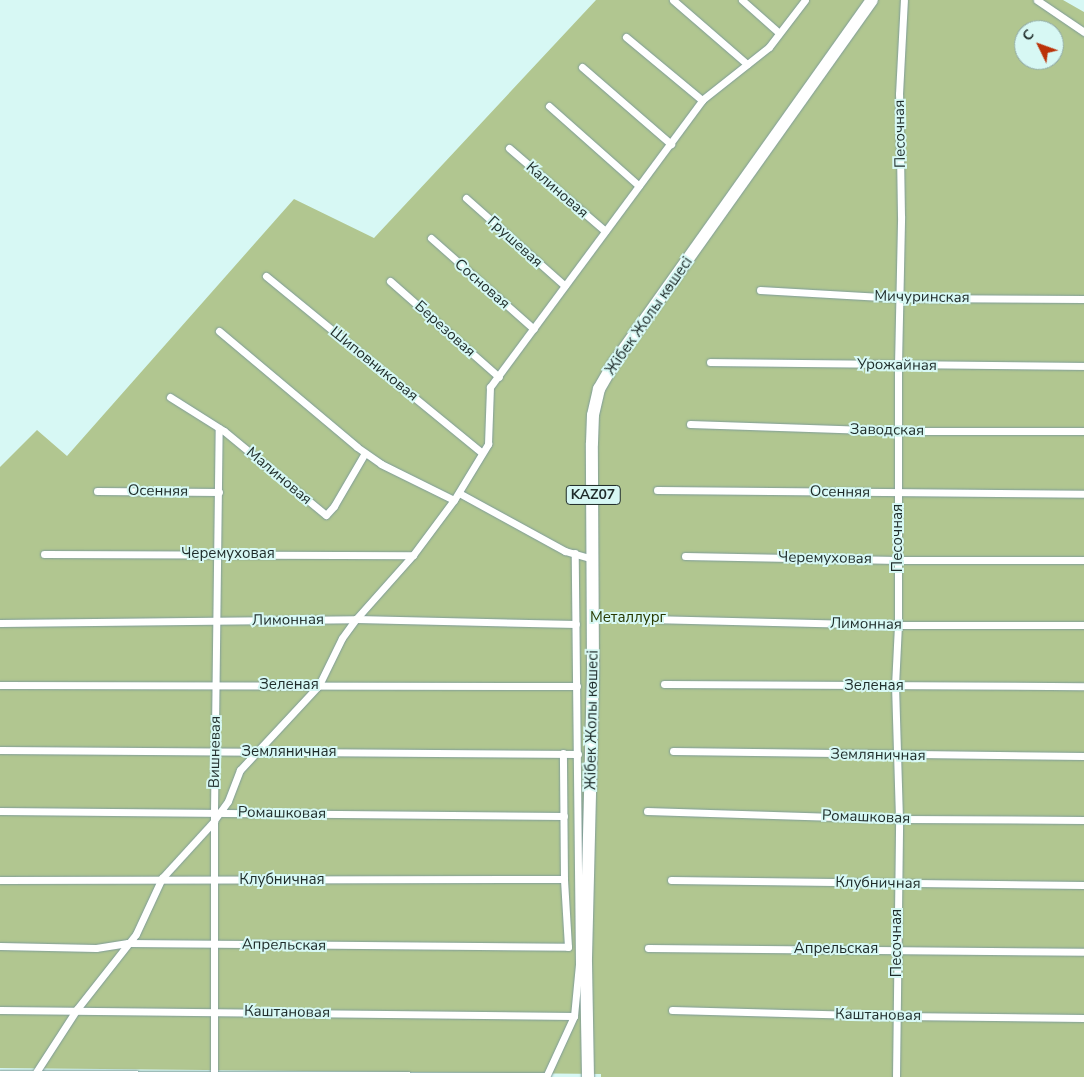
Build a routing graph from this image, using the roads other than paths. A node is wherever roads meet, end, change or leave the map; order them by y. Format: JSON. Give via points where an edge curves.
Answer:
{"nodes":[{"id":1,"x":673,"y":0,"type":"edge"},
{"id":2,"x":742,"y":0,"type":"edge"},
{"id":3,"x":872,"y":0,"type":"edge"},
{"id":4,"x":904,"y":0,"type":"edge"},
{"id":5,"x":1037,"y":0,"type":"edge"},
{"id":6,"x":803,"y":1,"type":"edge"},
{"id":7,"x":778,"y":32,"type":"junction"},
{"id":8,"x":1084,"y":32,"type":"edge"},
{"id":9,"x":626,"y":36,"type":"dead end"},
{"id":10,"x":747,"y":64,"type":"junction"},
{"id":11,"x":582,"y":67,"type":"dead end"},
{"id":12,"x":702,"y":100,"type":"junction"},
{"id":13,"x":549,"y":106,"type":"dead end"},
{"id":14,"x":670,"y":144,"type":"junction"},
{"id":15,"x":509,"y":148,"type":"dead end"},
{"id":16,"x":639,"y":186,"type":"junction"},
{"id":17,"x":466,"y":198,"type":"dead end"},
{"id":18,"x":605,"y":232,"type":"junction"},
{"id":19,"x":430,"y":238,"type":"dead end"},
{"id":20,"x":266,"y":276,"type":"dead end"},
{"id":21,"x":390,"y":280,"type":"dead end"},
{"id":22,"x":565,"y":286,"type":"junction"},
{"id":23,"x":760,"y":290,"type":"dead end"},
{"id":24,"x":899,"y":298,"type":"junction"},
{"id":25,"x":1084,"y":298,"type":"edge"},
{"id":26,"x":534,"y":329,"type":"junction"},
{"id":27,"x":219,"y":331,"type":"dead end"},
{"id":28,"x":710,"y":362,"type":"dead end"},
{"id":29,"x":898,"y":365,"type":"junction"},
{"id":30,"x":1084,"y":366,"type":"edge"},
{"id":31,"x":499,"y":377,"type":"junction"},
{"id":32,"x":170,"y":397,"type":"dead end"},
{"id":33,"x":690,"y":424,"type":"dead end"},
{"id":34,"x":219,"y":428,"type":"junction"},
{"id":35,"x":1084,"y":430,"type":"edge"},
{"id":36,"x":898,"y":431,"type":"junction"},
{"id":37,"x":365,"y":453,"type":"junction"},
{"id":38,"x":482,"y":453,"type":"junction"},
{"id":39,"x":657,"y":490,"type":"dead end"},
{"id":40,"x":97,"y":491,"type":"dead end"},
{"id":41,"x":219,"y":492,"type":"junction"},
{"id":42,"x":459,"y":493,"type":"junction"},
{"id":43,"x":898,"y":493,"type":"junction"},
{"id":44,"x":1084,"y":494,"type":"edge"},
{"id":45,"x":454,"y":500,"type":"junction"},
{"id":46,"x":44,"y":554,"type":"dead end"},
{"id":47,"x":218,"y":554,"type":"junction"},
{"id":48,"x":575,"y":554,"type":"junction"},
{"id":49,"x":413,"y":555,"type":"junction"},
{"id":50,"x":685,"y":556,"type":"dead end"},
{"id":51,"x":593,"y":559,"type":"junction"},
{"id":52,"x":898,"y":560,"type":"junction"},
{"id":53,"x":1084,"y":560,"type":"edge"},
{"id":54,"x":356,"y":619,"type":"junction"},
{"id":55,"x":649,"y":619,"type":"dead end"},
{"id":56,"x":218,"y":621,"type":"junction"},
{"id":57,"x":0,"y":623,"type":"edge"},
{"id":58,"x":576,"y":624,"type":"junction"},
{"id":59,"x":898,"y":625,"type":"junction"},
{"id":60,"x":1084,"y":626,"type":"edge"},
{"id":61,"x":216,"y":684,"type":"junction"},
{"id":62,"x":664,"y":684,"type":"dead end"},
{"id":63,"x":0,"y":685,"type":"edge"},
{"id":64,"x":319,"y":685,"type":"junction"},
{"id":65,"x":577,"y":686,"type":"junction"},
{"id":66,"x":895,"y":686,"type":"junction"},
{"id":67,"x":1084,"y":686,"type":"edge"},
{"id":68,"x":0,"y":750,"type":"edge"},
{"id":69,"x":672,"y":751,"type":"dead end"},
{"id":70,"x":215,"y":752,"type":"junction"},
{"id":71,"x":258,"y":752,"type":"junction"},
{"id":72,"x":563,"y":754,"type":"junction"},
{"id":73,"x":578,"y":754,"type":"junction"},
{"id":74,"x":899,"y":755,"type":"junction"},
{"id":75,"x":1084,"y":756,"type":"edge"},
{"id":76,"x":647,"y":810,"type":"dead end"},
{"id":77,"x":0,"y":811,"type":"edge"},
{"id":78,"x":216,"y":816,"type":"junction"},
{"id":79,"x":564,"y":816,"type":"junction"},
{"id":80,"x":899,"y":819,"type":"junction"},
{"id":81,"x":1084,"y":820,"type":"edge"},
{"id":82,"x":162,"y":878,"type":"junction"},
{"id":83,"x":564,"y":879,"type":"junction"},
{"id":84,"x":0,"y":880,"type":"edge"},
{"id":85,"x":214,"y":880,"type":"junction"},
{"id":86,"x":671,"y":880,"type":"dead end"},
{"id":87,"x":897,"y":883,"type":"junction"},
{"id":88,"x":1084,"y":885,"type":"edge"},
{"id":89,"x":128,"y":943,"type":"junction"},
{"id":90,"x":215,"y":944,"type":"junction"},
{"id":91,"x":0,"y":946,"type":"edge"},
{"id":92,"x":648,"y":948,"type":"dead end"},
{"id":93,"x":897,"y":950,"type":"junction"},
{"id":94,"x":1084,"y":952,"type":"edge"},
{"id":95,"x":77,"y":1009,"type":"junction"},
{"id":96,"x":0,"y":1010,"type":"edge"},
{"id":97,"x":672,"y":1010,"type":"dead end"},
{"id":98,"x":213,"y":1011,"type":"junction"},
{"id":99,"x":574,"y":1016,"type":"junction"},
{"id":100,"x":897,"y":1016,"type":"junction"},
{"id":101,"x":1084,"y":1018,"type":"edge"},
{"id":102,"x":0,"y":1074,"type":"edge"},
{"id":103,"x":34,"y":1075,"type":"edge"},
{"id":104,"x":214,"y":1076,"type":"edge"},
{"id":105,"x":546,"y":1076,"type":"edge"},
{"id":106,"x":588,"y":1077,"type":"edge"},
{"id":107,"x":896,"y":1077,"type":"edge"}],
"edges":[{"from":1,"to":10,"type":"street"},
{"from":2,"to":7,"type":"street"},
{"from":3,"to":51,"type":"highway","name":"Жібек Жолы көшесі","number":"KAZ07","via":[[614,363],[599,389],[593,415],[592,443]]},
{"from":4,"to":24,"type":"street","name":"Песочная","via":[[899,94]]},
{"from":5,"to":8,"type":"street"},
{"from":6,"to":7,"type":"street"},
{"from":7,"to":10,"type":"street","via":[[769,47]]},
{"from":9,"to":12,"type":"street"},
{"from":10,"to":12,"type":"street"},
{"from":11,"to":14,"type":"street"},
{"from":12,"to":14,"type":"street"},
{"from":13,"to":16,"type":"street"},
{"from":14,"to":16,"type":"street"},
{"from":15,"to":18,"type":"street","name":"Калиновая"},
{"from":16,"to":18,"type":"street"},
{"from":17,"to":22,"type":"street","name":"Грушевая"},
{"from":18,"to":22,"type":"street"},
{"from":19,"to":26,"type":"street","name":"Сосновая"},
{"from":20,"to":38,"type":"street","name":"Шиповниковая"},
{"from":21,"to":31,"type":"street","name":"Березовая"},
{"from":22,"to":26,"type":"street"},
{"from":23,"to":24,"type":"street","name":"Мичуринская"},
{"from":24,"to":25,"type":"street","name":"Мичуринская"},
{"from":24,"to":29,"type":"street","name":"Песочная"},
{"from":26,"to":31,"type":"street"},
{"from":27,"to":37,"type":"street"},
{"from":28,"to":29,"type":"street","name":"Урожайная"},
{"from":29,"to":30,"type":"street","name":"Урожайная"},
{"from":29,"to":36,"type":"street","name":"Песочная"},
{"from":31,"to":38,"type":"street","via":[[490,387],[488,444]]},
{"from":32,"to":34,"type":"street","name":"Малиновая"},
{"from":33,"to":36,"type":"street","name":"Заводская"},
{"from":34,"to":37,"type":"street","name":"Малиновая","via":[[326,515]]},
{"from":34,"to":41,"type":"street","name":"Вишневая"},
{"from":35,"to":36,"type":"street","name":"Заводская"},
{"from":36,"to":43,"type":"street","name":"Песочная"},
{"from":37,"to":45,"type":"street","via":[[416,483]]},
{"from":38,"to":42,"type":"street"},
{"from":39,"to":43,"type":"street","name":"Осенняя"},
{"from":40,"to":41,"type":"street","name":"Осенняя"},
{"from":41,"to":47,"type":"street","name":"Вишневая"},
{"from":42,"to":45,"type":"street"},
{"from":42,"to":48,"type":"street"},
{"from":43,"to":44,"type":"street","name":"Осенняя"},
{"from":43,"to":52,"type":"street","name":"Песочная"},
{"from":45,"to":49,"type":"street"},
{"from":46,"to":47,"type":"street","name":"Черемуховая"},
{"from":47,"to":49,"type":"street","name":"Черемуховая"},
{"from":47,"to":56,"type":"street","name":"Вишневая"},
{"from":48,"to":51,"type":"street"},
{"from":48,"to":58,"type":"street"},
{"from":49,"to":54,"type":"street"},
{"from":50,"to":52,"type":"street","name":"Черемуховая"},
{"from":51,"to":106,"type":"highway","name":"Жібек Жолы көшесі","number":"KAZ07","via":[[586,958]]},
{"from":52,"to":53,"type":"street","name":"Черемуховая"},
{"from":52,"to":59,"type":"street","name":"Песочная"},
{"from":54,"to":56,"type":"street","name":"Лимонная"},
{"from":54,"to":58,"type":"street","name":"Лимонная"},
{"from":54,"to":64,"type":"street","via":[[342,638]]},
{"from":55,"to":59,"type":"street","name":"Лимонная"},
{"from":56,"to":57,"type":"street","name":"Лимонная"},
{"from":56,"to":61,"type":"street","name":"Вишневая"},
{"from":58,"to":65,"type":"street"},
{"from":59,"to":60,"type":"street","name":"Лимонная"},
{"from":59,"to":66,"type":"street","name":"Песочная"},
{"from":61,"to":63,"type":"street","name":"Зеленая"},
{"from":61,"to":64,"type":"street","name":"Зеленая"},
{"from":61,"to":70,"type":"street","name":"Вишневая"},
{"from":62,"to":66,"type":"street","name":"Зеленая"},
{"from":64,"to":65,"type":"street","name":"Зеленая"},
{"from":64,"to":71,"type":"street"},
{"from":65,"to":73,"type":"street"},
{"from":66,"to":67,"type":"street","name":"Зеленая"},
{"from":66,"to":74,"type":"street","name":"Песочная"},
{"from":68,"to":70,"type":"street","name":"Земляничная"},
{"from":69,"to":74,"type":"street","name":"Земляничная"},
{"from":70,"to":71,"type":"street","name":"Земляничная"},
{"from":70,"to":78,"type":"street","name":"Вишневая"},
{"from":71,"to":72,"type":"street","name":"Земляничная"},
{"from":71,"to":78,"type":"street","via":[[240,770]]},
{"from":72,"to":73,"type":"street","name":"Земляничная"},
{"from":72,"to":79,"type":"street"},
{"from":73,"to":99,"type":"street","via":[[579,964]]},
{"from":74,"to":75,"type":"street","name":"Земляничная"},
{"from":74,"to":80,"type":"street","name":"Песочная"},
{"from":76,"to":80,"type":"street","name":"Ромашковая"},
{"from":77,"to":78,"type":"street","name":"Ромашковая"},
{"from":78,"to":79,"type":"street","name":"Ромашковая"},
{"from":78,"to":82,"type":"street"},
{"from":78,"to":85,"type":"street","name":"Вишневая"},
{"from":79,"to":83,"type":"street"},
{"from":80,"to":81,"type":"street","name":"Ромашковая"},
{"from":80,"to":87,"type":"street","name":"Песочная"},
{"from":82,"to":84,"type":"street","name":"Клубничная"},
{"from":82,"to":85,"type":"street","name":"Клубничная"},
{"from":82,"to":89,"type":"street","via":[[136,934]]},
{"from":83,"to":85,"type":"street","name":"Клубничная"},
{"from":83,"to":90,"type":"street","name":"Апрельская","via":[[568,948]]},
{"from":85,"to":90,"type":"street","name":"Вишневая"},
{"from":86,"to":87,"type":"street","name":"Клубничная"},
{"from":87,"to":88,"type":"street","name":"Клубничная"},
{"from":87,"to":93,"type":"street","name":"Песочная"},
{"from":89,"to":90,"type":"street","name":"Апрельская"},
{"from":89,"to":91,"type":"street","name":"Апрельская","via":[[96,948]]},
{"from":89,"to":95,"type":"street"},
{"from":90,"to":98,"type":"street","name":"Вишневая"},
{"from":92,"to":93,"type":"street","name":"Апрельская"},
{"from":93,"to":94,"type":"street","name":"Апрельская"},
{"from":93,"to":100,"type":"street","name":"Песочная"},
{"from":95,"to":96,"type":"street","name":"Каштановая"},
{"from":95,"to":98,"type":"street","name":"Каштановая"},
{"from":95,"to":103,"type":"street"},
{"from":97,"to":100,"type":"street","name":"Каштановая"},
{"from":98,"to":99,"type":"street","name":"Каштановая"},
{"from":98,"to":104,"type":"street","name":"Вишневая"},
{"from":99,"to":105,"type":"street"},
{"from":100,"to":101,"type":"street","name":"Каштановая"},
{"from":100,"to":107,"type":"street","name":"Песочная"},
{"from":102,"to":103,"type":"street"},
{"from":103,"to":104,"type":"street"},
{"from":104,"to":105,"type":"street"}]}
